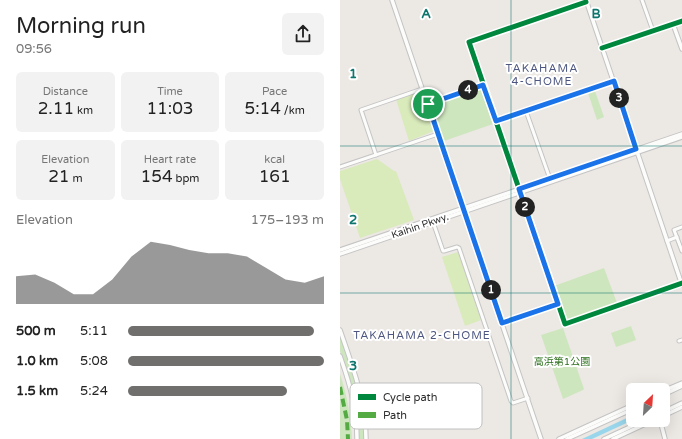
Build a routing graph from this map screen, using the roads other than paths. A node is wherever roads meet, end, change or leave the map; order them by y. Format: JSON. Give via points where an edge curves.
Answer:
{"nodes":[{"id":1,"x":392,"y":0,"type":"edge"},
{"id":2,"x":642,"y":0,"type":"edge"},
{"id":3,"x":586,"y":1,"type":"edge"},
{"id":4,"x":682,"y":21,"type":"edge"},
{"id":5,"x":673,"y":24,"type":"junction"},
{"id":6,"x":653,"y":31,"type":"junction"},
{"id":7,"x":602,"y":48,"type":"junction"},
{"id":8,"x":682,"y":50,"type":"edge"},
{"id":9,"x":614,"y":81,"type":"junction"},
{"id":10,"x":483,"y":85,"type":"junction"},
{"id":11,"x":422,"y":89,"type":"junction"},
{"id":12,"x":428,"y":104,"type":"junction"},
{"id":13,"x":526,"y":111,"type":"junction"},
{"id":14,"x":496,"y":121,"type":"junction"},
{"id":15,"x":438,"y":134,"type":"junction"},
{"id":16,"x":682,"y":134,"type":"edge"},
{"id":17,"x":682,"y":137,"type":"edge"},
{"id":18,"x":637,"y":151,"type":"junction"},
{"id":19,"x":376,"y":155,"type":"junction"},
{"id":20,"x":340,"y":168,"type":"edge"},
{"id":21,"x":550,"y":179,"type":"junction"},
{"id":22,"x":519,"y":191,"type":"junction"},
{"id":23,"x":463,"y":210,"type":"junction"},
{"id":24,"x":433,"y":222,"type":"junction"},
{"id":25,"x":682,"y":228,"type":"edge"},
{"id":26,"x":677,"y":237,"type":"junction"},
{"id":27,"x":667,"y":241,"type":"junction"},
{"id":28,"x":340,"y":250,"type":"edge"},
{"id":29,"x":682,"y":251,"type":"edge"},
{"id":30,"x":340,"y":254,"type":"edge"},
{"id":31,"x":682,"y":284,"type":"edge"},
{"id":32,"x":558,"y":304,"type":"junction"},
{"id":33,"x":502,"y":323,"type":"junction"},
{"id":34,"x":340,"y":330,"type":"edge"},
{"id":35,"x":340,"y":356,"type":"edge"},
{"id":36,"x":682,"y":382,"type":"edge"},
{"id":37,"x":357,"y":383,"type":"edge"},
{"id":38,"x":682,"y":386,"type":"edge"},
{"id":39,"x":670,"y":388,"type":"edge"},
{"id":40,"x":350,"y":389,"type":"edge"},
{"id":41,"x":670,"y":392,"type":"edge"},
{"id":42,"x":528,"y":398,"type":"junction"},
{"id":43,"x":682,"y":403,"type":"edge"},
{"id":44,"x":682,"y":407,"type":"edge"},
{"id":45,"x":626,"y":408,"type":"edge"},
{"id":46,"x":670,"y":409,"type":"edge"},
{"id":47,"x":626,"y":412,"type":"edge"},
{"id":48,"x":670,"y":413,"type":"edge"},
{"id":49,"x":632,"y":427,"type":"edge"},
{"id":50,"x":638,"y":427,"type":"edge"},
{"id":51,"x":662,"y":427,"type":"edge"},
{"id":52,"x":357,"y":429,"type":"edge"},
{"id":53,"x":366,"y":429,"type":"edge"},
{"id":54,"x":612,"y":438,"type":"edge"},
{"id":55,"x":357,"y":439,"type":"edge"},
{"id":56,"x":366,"y":439,"type":"edge"},
{"id":57,"x":541,"y":439,"type":"edge"},
{"id":58,"x":559,"y":439,"type":"edge"},
{"id":59,"x":567,"y":439,"type":"edge"},
{"id":60,"x":604,"y":439,"type":"edge"},
{"id":61,"x":665,"y":439,"type":"edge"}],
"edges":[{"from":1,"to":11,"type":"street"},
{"from":2,"to":6,"type":"street"},
{"from":3,"to":7,"type":"street"},
{"from":3,"to":10,"type":"street","via":[[470,42]]},
{"from":4,"to":5,"type":"street"},
{"from":5,"to":6,"type":"street"},
{"from":5,"to":8,"type":"street"},
{"from":6,"to":7,"type":"street"},
{"from":7,"to":9,"type":"street"},
{"from":9,"to":13,"type":"street"},
{"from":9,"to":18,"type":"street"},
{"from":10,"to":12,"type":"street"},
{"from":10,"to":14,"type":"street"},
{"from":11,"to":12,"type":"street"},
{"from":11,"to":19,"type":"street","via":[[361,110]]},
{"from":12,"to":15,"type":"street"},
{"from":13,"to":14,"type":"street"},
{"from":13,"to":21,"type":"street"},
{"from":14,"to":22,"type":"street"},
{"from":15,"to":19,"type":"street"},
{"from":15,"to":23,"type":"street"},
{"from":16,"to":18,"type":"street","name":"Kaihin Pkwy."},
{"from":17,"to":18,"type":"street","name":"Kaihin Pkwy."},
{"from":18,"to":21,"type":"street","name":"Kaihin Pkwy."},
{"from":18,"to":22,"type":"street","name":"Kaihin Pkwy."},
{"from":18,"to":27,"type":"street"},
{"from":19,"to":20,"type":"street"},
{"from":21,"to":22,"type":"street","name":"Kaihin Pkwy."},
{"from":22,"to":23,"type":"street","name":"Kaihin Pkwy."},
{"from":22,"to":32,"type":"street"},
{"from":23,"to":24,"type":"street","name":"Kaihin Pkwy."},
{"from":23,"to":28,"type":"street","name":"Kaihin Pkwy."},
{"from":23,"to":33,"type":"street"},
{"from":24,"to":30,"type":"street","name":"Kaihin Pkwy."},
{"from":24,"to":42,"type":"street","via":[[443,251],[459,248],[511,401],[513,403]]},
{"from":25,"to":26,"type":"street","via":[[674,230]]},
{"from":26,"to":27,"type":"street"},
{"from":26,"to":29,"type":"street"},
{"from":27,"to":31,"type":"street"},
{"from":31,"to":32,"type":"street","via":[[565,324]]},
{"from":32,"to":33,"type":"street"},
{"from":33,"to":42,"type":"street"},
{"from":34,"to":37,"type":"street"},
{"from":35,"to":40,"type":"street"},
{"from":36,"to":39,"type":"street"},
{"from":38,"to":41,"type":"street"},
{"from":42,"to":57,"type":"street"},
{"from":43,"to":46,"type":"street"},
{"from":44,"to":48,"type":"street"},
{"from":45,"to":58,"type":"street"},
{"from":47,"to":59,"type":"street"},
{"from":49,"to":54,"type":"street"},
{"from":50,"to":54,"type":"street"},
{"from":51,"to":61,"type":"street"},
{"from":52,"to":55,"type":"street"},
{"from":53,"to":56,"type":"street"},
{"from":54,"to":60,"type":"street"}]}
